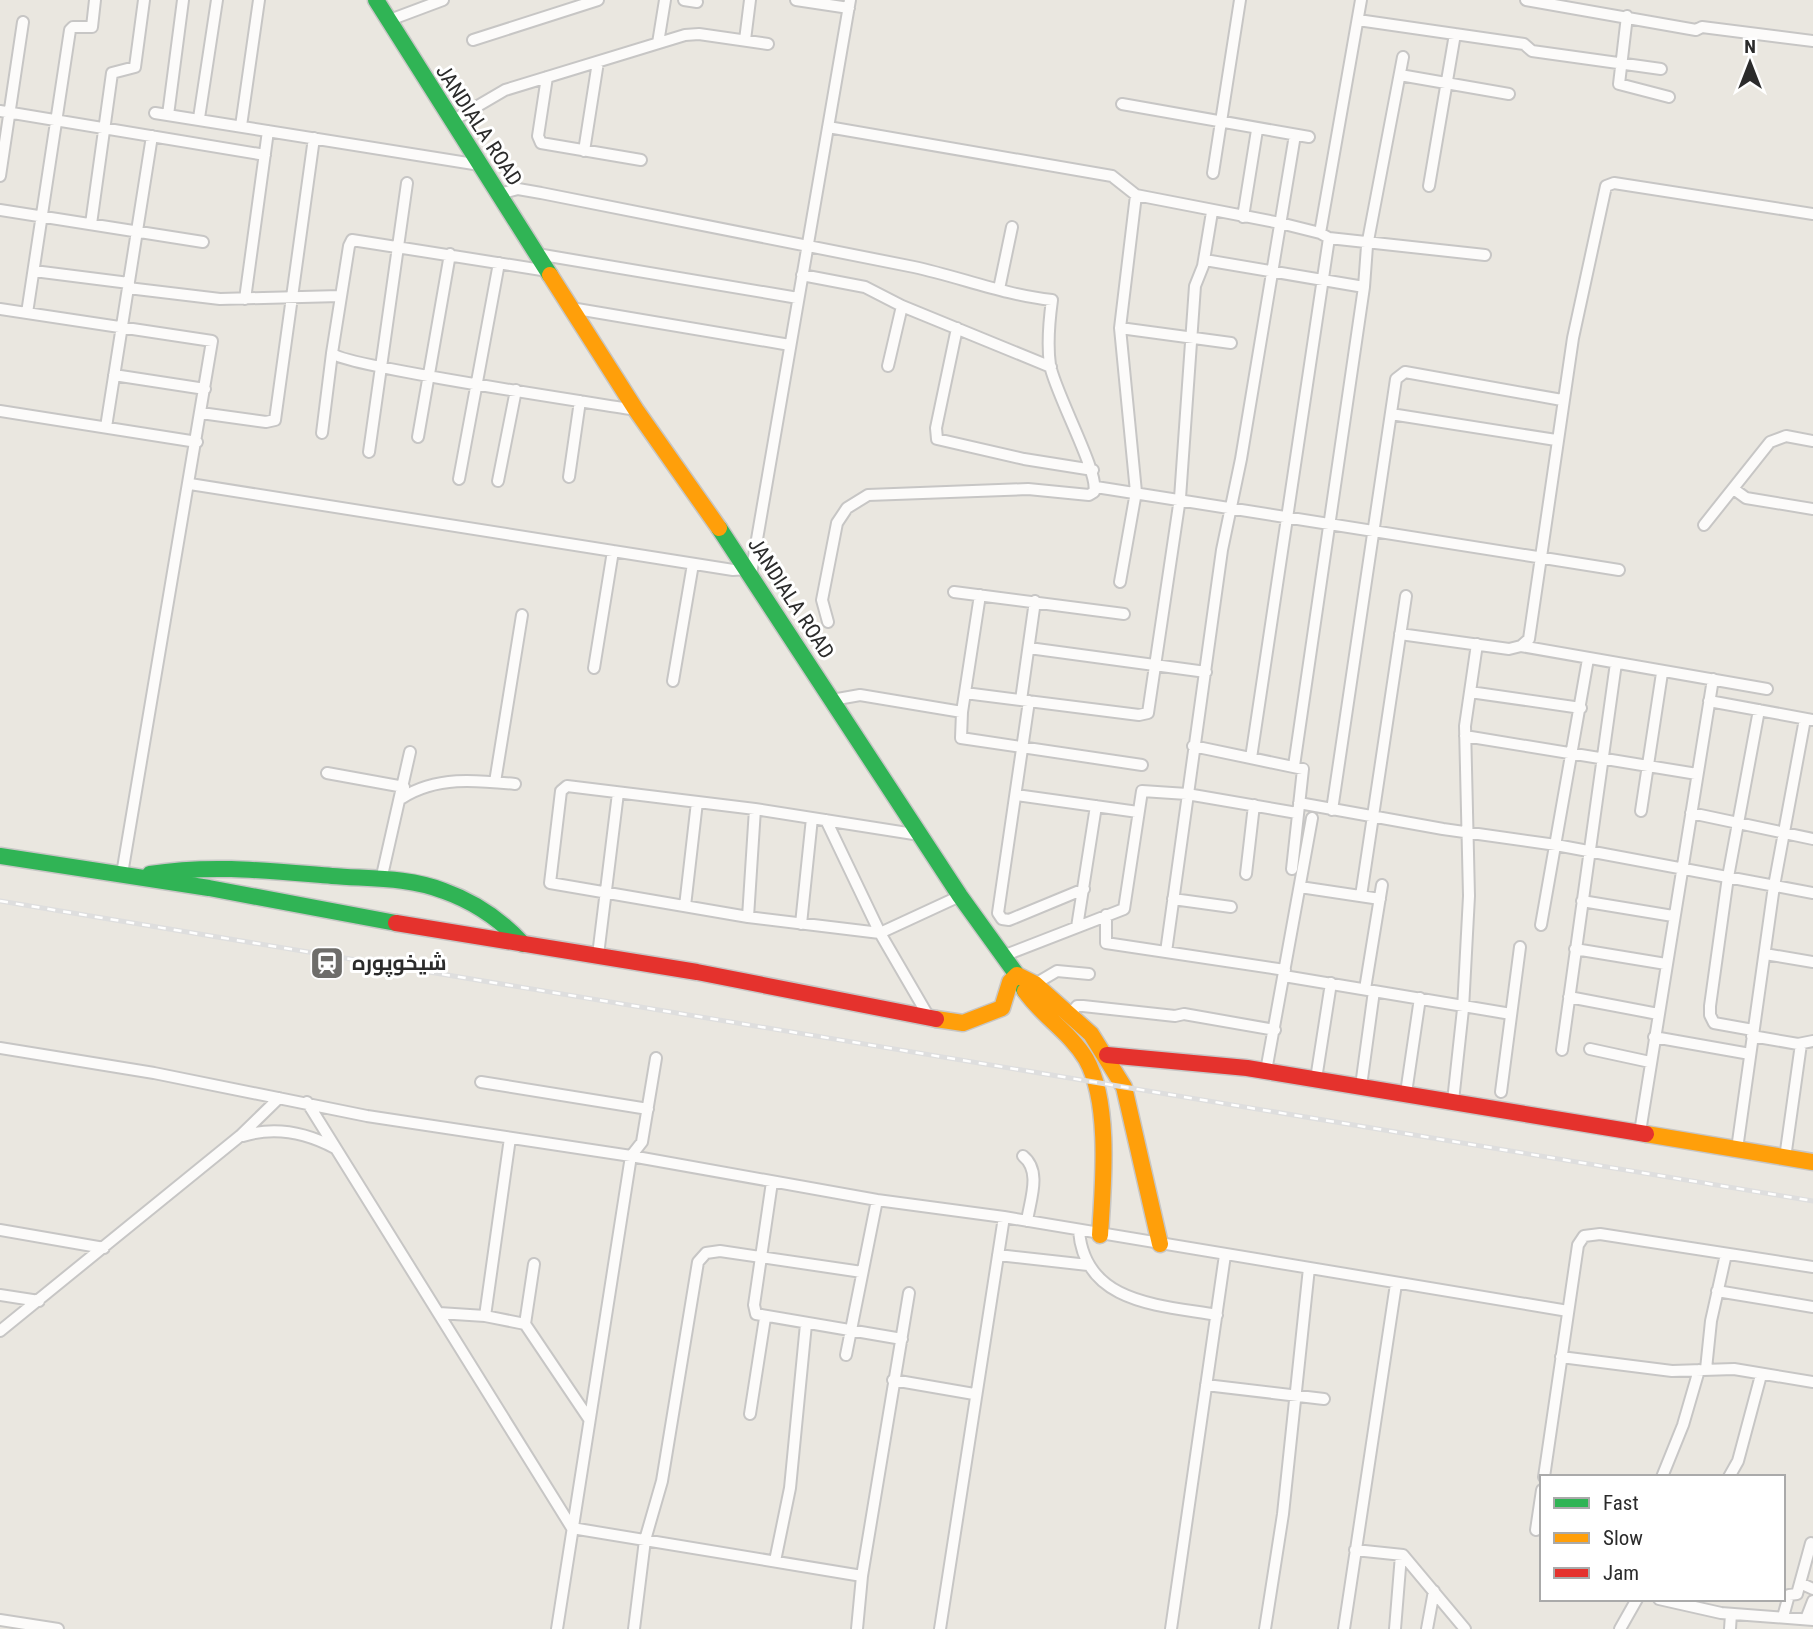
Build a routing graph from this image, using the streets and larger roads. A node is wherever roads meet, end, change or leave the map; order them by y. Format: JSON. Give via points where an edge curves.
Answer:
{"nodes":[{"id":1,"x":95,"y":0,"type":"edge"},
{"id":2,"x":144,"y":0,"type":"edge"},
{"id":3,"x":183,"y":0,"type":"edge"},
{"id":4,"x":217,"y":0,"type":"edge"},
{"id":5,"x":259,"y":0,"type":"edge"},
{"id":6,"x":376,"y":0,"type":"edge"},
{"id":7,"x":443,"y":0,"type":"edge"},
{"id":8,"x":598,"y":0,"type":"edge"},
{"id":9,"x":665,"y":0,"type":"edge"},
{"id":10,"x":684,"y":0,"type":"edge"},
{"id":11,"x":750,"y":0,"type":"edge"},
{"id":12,"x":796,"y":0,"type":"edge"},
{"id":13,"x":1240,"y":0,"type":"edge"},
{"id":14,"x":1362,"y":0,"type":"edge"},
{"id":15,"x":1526,"y":0,"type":"edge"},
{"id":16,"x":697,"y":2,"type":"edge"},
{"id":17,"x":849,"y":4,"type":"edge"},
{"id":18,"x":1627,"y":16,"type":"junction"},
{"id":19,"x":1358,"y":20,"type":"junction"},
{"id":20,"x":387,"y":21,"type":"junction"},
{"id":21,"x":23,"y":22,"type":"dead end"},
{"id":22,"x":1455,"y":34,"type":"junction"},
{"id":23,"x":473,"y":40,"type":"dead end"},
{"id":24,"x":745,"y":40,"type":"junction"},
{"id":25,"x":1813,"y":41,"type":"edge"},
{"id":26,"x":658,"y":43,"type":"junction"},
{"id":27,"x":768,"y":44,"type":"dead end"},
{"id":28,"x":1403,"y":57,"type":"dead end"},
{"id":29,"x":1620,"y":61,"type":"junction"},
{"id":30,"x":598,"y":62,"type":"junction"},
{"id":31,"x":1661,"y":69,"type":"dead end"},
{"id":32,"x":1400,"y":75,"type":"junction"},
{"id":33,"x":547,"y":77,"type":"junction"},
{"id":34,"x":1446,"y":83,"type":"junction"},
{"id":35,"x":1509,"y":94,"type":"dead end"},
{"id":36,"x":1669,"y":97,"type":"dead end"},
{"id":37,"x":1122,"y":104,"type":"dead end"},
{"id":38,"x":5,"y":112,"type":"edge"},
{"id":39,"x":155,"y":113,"type":"dead end"},
{"id":40,"x":168,"y":115,"type":"junction"},
{"id":41,"x":199,"y":118,"type":"junction"},
{"id":42,"x":57,"y":120,"type":"junction"},
{"id":43,"x":452,"y":121,"type":"junction"},
{"id":44,"x":1219,"y":123,"type":"junction"},
{"id":45,"x":241,"y":126,"type":"junction"},
{"id":46,"x":828,"y":127,"type":"junction"},
{"id":47,"x":104,"y":128,"type":"junction"},
{"id":48,"x":1257,"y":130,"type":"junction"},
{"id":49,"x":268,"y":131,"type":"junction"},
{"id":50,"x":1295,"y":135,"type":"junction"},
{"id":51,"x":152,"y":136,"type":"junction"},
{"id":52,"x":1309,"y":137,"type":"dead end"},
{"id":53,"x":314,"y":138,"type":"junction"},
{"id":54,"x":584,"y":150,"type":"junction"},
{"id":55,"x":265,"y":155,"type":"junction"},
{"id":56,"x":641,"y":160,"type":"dead end"},
{"id":57,"x":480,"y":165,"type":"junction"},
{"id":58,"x":1213,"y":173,"type":"dead end"},
{"id":59,"x":0,"y":176,"type":"edge"},
{"id":60,"x":407,"y":183,"type":"dead end"},
{"id":61,"x":1429,"y":186,"type":"dead end"},
{"id":62,"x":499,"y":194,"type":"junction"},
{"id":63,"x":1136,"y":195,"type":"junction"},
{"id":64,"x":0,"y":210,"type":"edge"},
{"id":65,"x":1212,"y":212,"type":"junction"},
{"id":66,"x":1813,"y":214,"type":"edge"},
{"id":67,"x":42,"y":216,"type":"junction"},
{"id":68,"x":1243,"y":217,"type":"junction"},
{"id":69,"x":1280,"y":223,"type":"junction"},
{"id":70,"x":90,"y":224,"type":"junction"},
{"id":71,"x":1012,"y":227,"type":"dead end"},
{"id":72,"x":137,"y":231,"type":"junction"},
{"id":73,"x":1324,"y":235,"type":"junction"},
{"id":74,"x":1368,"y":240,"type":"junction"},
{"id":75,"x":203,"y":242,"type":"dead end"},
{"id":76,"x":401,"y":246,"type":"junction"},
{"id":77,"x":806,"y":248,"type":"junction"},
{"id":78,"x":450,"y":254,"type":"junction"},
{"id":79,"x":537,"y":254,"type":"junction"},
{"id":80,"x":1485,"y":255,"type":"dead end"},
{"id":81,"x":1205,"y":260,"type":"junction"},
{"id":82,"x":499,"y":262,"type":"junction"},
{"id":83,"x":34,"y":271,"type":"junction"},
{"id":84,"x":548,"y":271,"type":"junction"},
{"id":85,"x":1272,"y":271,"type":"junction"},
{"id":86,"x":802,"y":275,"type":"junction"},
{"id":87,"x":1325,"y":280,"type":"junction"},
{"id":88,"x":128,"y":285,"type":"junction"},
{"id":89,"x":1364,"y":287,"type":"junction"},
{"id":90,"x":999,"y":289,"type":"junction"},
{"id":91,"x":340,"y":296,"type":"junction"},
{"id":92,"x":292,"y":298,"type":"junction"},
{"id":93,"x":798,"y":298,"type":"junction"},
{"id":94,"x":245,"y":299,"type":"junction"},
{"id":95,"x":902,"y":306,"type":"junction"},
{"id":96,"x":571,"y":308,"type":"junction"},
{"id":97,"x":0,"y":309,"type":"edge"},
{"id":98,"x":27,"y":313,"type":"junction"},
{"id":99,"x":122,"y":326,"type":"junction"},
{"id":100,"x":957,"y":328,"type":"junction"},
{"id":101,"x":1120,"y":328,"type":"junction"},
{"id":102,"x":1191,"y":338,"type":"junction"},
{"id":103,"x":1231,"y":343,"type":"dead end"},
{"id":104,"x":790,"y":345,"type":"junction"},
{"id":105,"x":332,"y":353,"type":"junction"},
{"id":106,"x":888,"y":366,"type":"dead end"},
{"id":107,"x":382,"y":367,"type":"junction"},
{"id":108,"x":1051,"y":367,"type":"junction"},
{"id":109,"x":114,"y":375,"type":"junction"},
{"id":110,"x":429,"y":375,"type":"junction"},
{"id":111,"x":477,"y":383,"type":"junction"},
{"id":112,"x":205,"y":389,"type":"junction"},
{"id":113,"x":516,"y":390,"type":"junction"},
{"id":114,"x":1562,"y":400,"type":"junction"},
{"id":115,"x":580,"y":401,"type":"junction"},
{"id":116,"x":636,"y":410,"type":"junction"},
{"id":117,"x":0,"y":411,"type":"edge"},
{"id":118,"x":201,"y":413,"type":"junction"},
{"id":119,"x":1391,"y":414,"type":"junction"},
{"id":120,"x":106,"y":427,"type":"junction"},
{"id":121,"x":322,"y":433,"type":"dead end"},
{"id":122,"x":418,"y":437,"type":"dead end"},
{"id":123,"x":1556,"y":440,"type":"junction"},
{"id":124,"x":1813,"y":441,"type":"edge"},
{"id":125,"x":197,"y":442,"type":"junction"},
{"id":126,"x":369,"y":452,"type":"dead end"},
{"id":127,"x":1093,"y":470,"type":"junction"},
{"id":128,"x":569,"y":477,"type":"dead end"},
{"id":129,"x":459,"y":479,"type":"dead end"},
{"id":130,"x":498,"y":481,"type":"dead end"},
{"id":131,"x":190,"y":484,"type":"junction"},
{"id":132,"x":1096,"y":487,"type":"junction"},
{"id":133,"x":1735,"y":490,"type":"junction"},
{"id":134,"x":1136,"y":492,"type":"junction"},
{"id":135,"x":1180,"y":498,"type":"junction"},
{"id":136,"x":1231,"y":508,"type":"junction"},
{"id":137,"x":1813,"y":509,"type":"edge"},
{"id":138,"x":1285,"y":518,"type":"junction"},
{"id":139,"x":1329,"y":523,"type":"junction"},
{"id":140,"x":1704,"y":525,"type":"dead end"},
{"id":141,"x":1374,"y":530,"type":"junction"},
{"id":142,"x":613,"y":551,"type":"junction"},
{"id":143,"x":1540,"y":556,"type":"junction"},
{"id":144,"x":693,"y":564,"type":"junction"},
{"id":145,"x":1619,"y":570,"type":"dead end"},
{"id":146,"x":750,"y":572,"type":"junction"},
{"id":147,"x":1120,"y":582,"type":"dead end"},
{"id":148,"x":954,"y":592,"type":"dead end"},
{"id":149,"x":980,"y":595,"type":"junction"},
{"id":150,"x":1406,"y":596,"type":"dead end"},
{"id":151,"x":1035,"y":601,"type":"junction"},
{"id":152,"x":1124,"y":614,"type":"dead end"},
{"id":153,"x":522,"y":615,"type":"dead end"},
{"id":154,"x":828,"y":622,"type":"dead end"},
{"id":155,"x":1400,"y":634,"type":"junction"},
{"id":156,"x":1477,"y":645,"type":"junction"},
{"id":157,"x":1521,"y":646,"type":"junction"},
{"id":158,"x":1028,"y":648,"type":"junction"},
{"id":159,"x":1588,"y":659,"type":"junction"},
{"id":160,"x":1616,"y":663,"type":"junction"},
{"id":161,"x":1155,"y":665,"type":"junction"},
{"id":162,"x":594,"y":668,"type":"dead end"},
{"id":163,"x":1206,"y":672,"type":"junction"},
{"id":164,"x":1662,"y":673,"type":"junction"},
{"id":165,"x":1713,"y":679,"type":"junction"},
{"id":166,"x":673,"y":681,"type":"dead end"},
{"id":167,"x":1767,"y":688,"type":"dead end"},
{"id":168,"x":1470,"y":692,"type":"junction"},
{"id":169,"x":965,"y":693,"type":"junction"},
{"id":170,"x":832,"y":700,"type":"junction"},
{"id":171,"x":1025,"y":700,"type":"junction"},
{"id":172,"x":1709,"y":701,"type":"junction"},
{"id":173,"x":1581,"y":708,"type":"junction"},
{"id":174,"x":1759,"y":710,"type":"junction"},
{"id":175,"x":962,"y":712,"type":"junction"},
{"id":176,"x":1809,"y":719,"type":"edge"},
{"id":177,"x":1465,"y":736,"type":"junction"},
{"id":178,"x":1023,"y":747,"type":"junction"},
{"id":179,"x":1193,"y":747,"type":"junction"},
{"id":180,"x":410,"y":752,"type":"dead end"},
{"id":181,"x":1571,"y":754,"type":"junction"},
{"id":182,"x":1251,"y":758,"type":"junction"},
{"id":183,"x":1602,"y":759,"type":"junction"},
{"id":184,"x":1142,"y":765,"type":"dead end"},
{"id":185,"x":1294,"y":766,"type":"junction"},
{"id":186,"x":1649,"y":766,"type":"junction"},
{"id":187,"x":327,"y":773,"type":"dead end"},
{"id":188,"x":1697,"y":774,"type":"junction"},
{"id":189,"x":495,"y":782,"type":"junction"},
{"id":190,"x":515,"y":784,"type":"dead end"},
{"id":191,"x":403,"y":792,"type":"junction"},
{"id":192,"x":618,"y":793,"type":"junction"},
{"id":193,"x":1187,"y":794,"type":"junction"},
{"id":194,"x":1016,"y":795,"type":"junction"},
{"id":195,"x":697,"y":802,"type":"junction"},
{"id":196,"x":1254,"y":805,"type":"junction"},
{"id":197,"x":1096,"y":806,"type":"junction"},
{"id":198,"x":755,"y":808,"type":"junction"},
{"id":199,"x":1298,"y":808,"type":"junction"},
{"id":200,"x":1332,"y":810,"type":"junction"},
{"id":201,"x":1642,"y":811,"type":"dead end"},
{"id":202,"x":1138,"y":812,"type":"junction"},
{"id":203,"x":1691,"y":813,"type":"junction"},
{"id":204,"x":1373,"y":817,"type":"junction"},
{"id":205,"x":811,"y":818,"type":"junction"},
{"id":206,"x":1312,"y":818,"type":"dead end"},
{"id":207,"x":826,"y":820,"type":"junction"},
{"id":208,"x":1738,"y":822,"type":"junction"},
{"id":209,"x":1466,"y":833,"type":"junction"},
{"id":210,"x":1784,"y":833,"type":"junction"},
{"id":211,"x":920,"y":835,"type":"junction"},
{"id":212,"x":1813,"y":839,"type":"edge"},
{"id":213,"x":1556,"y":845,"type":"junction"},
{"id":214,"x":1589,"y":851,"type":"junction"},
{"id":215,"x":0,"y":856,"type":"edge"},
{"id":216,"x":1682,"y":867,"type":"junction"},
{"id":217,"x":1292,"y":869,"type":"dead end"},
{"id":218,"x":1246,"y":874,"type":"dead end"},
{"id":219,"x":130,"y":876,"type":"junction"},
{"id":220,"x":1728,"y":877,"type":"junction"},
{"id":221,"x":381,"y":880,"type":"junction"},
{"id":222,"x":1382,"y":885,"type":"dead end"},
{"id":223,"x":1774,"y":886,"type":"junction"},
{"id":224,"x":1300,"y":887,"type":"junction"},
{"id":225,"x":1084,"y":889,"type":"junction"},
{"id":226,"x":607,"y":892,"type":"junction"},
{"id":227,"x":1813,"y":893,"type":"edge"},
{"id":228,"x":960,"y":896,"type":"junction"},
{"id":229,"x":1361,"y":896,"type":"junction"},
{"id":230,"x":1173,"y":899,"type":"junction"},
{"id":231,"x":1380,"y":900,"type":"junction"},
{"id":232,"x":1582,"y":901,"type":"junction"},
{"id":233,"x":685,"y":906,"type":"junction"},
{"id":234,"x":1231,"y":907,"type":"dead end"},
{"id":235,"x":1106,"y":915,"type":"junction"},
{"id":236,"x":1673,"y":916,"type":"junction"},
{"id":237,"x":748,"y":917,"type":"junction"},
{"id":238,"x":801,"y":924,"type":"junction"},
{"id":239,"x":1541,"y":925,"type":"dead end"},
{"id":240,"x":1077,"y":927,"type":"junction"},
{"id":241,"x":880,"y":933,"type":"junction"},
{"id":242,"x":523,"y":944,"type":"junction"},
{"id":243,"x":1520,"y":947,"type":"dead end"},
{"id":244,"x":1575,"y":949,"type":"junction"},
{"id":245,"x":1166,"y":952,"type":"junction"},
{"id":246,"x":1765,"y":954,"type":"junction"},
{"id":247,"x":598,"y":955,"type":"junction"},
{"id":248,"x":1003,"y":956,"type":"junction"},
{"id":249,"x":1813,"y":962,"type":"edge"},
{"id":250,"x":1665,"y":964,"type":"junction"},
{"id":251,"x":1284,"y":973,"type":"junction"},
{"id":252,"x":1089,"y":974,"type":"dead end"},
{"id":253,"x":1017,"y":975,"type":"junction"},
{"id":254,"x":1331,"y":983,"type":"junction"},
{"id":255,"x":1035,"y":985,"type":"junction"},
{"id":256,"x":1369,"y":990,"type":"junction"},
{"id":257,"x":1569,"y":997,"type":"junction"},
{"id":258,"x":1420,"y":998,"type":"junction"},
{"id":259,"x":1463,"y":1005,"type":"junction"},
{"id":260,"x":1070,"y":1014,"type":"junction"},
{"id":261,"x":1511,"y":1014,"type":"junction"},
{"id":262,"x":1658,"y":1014,"type":"junction"},
{"id":263,"x":930,"y":1019,"type":"junction"},
{"id":264,"x":1275,"y":1030,"type":"junction"},
{"id":265,"x":1753,"y":1033,"type":"junction"},
{"id":266,"x":1654,"y":1037,"type":"junction"},
{"id":267,"x":1813,"y":1041,"type":"edge"},
{"id":268,"x":1801,"y":1044,"type":"junction"},
{"id":269,"x":0,"y":1048,"type":"edge"},
{"id":270,"x":1590,"y":1049,"type":"dead end"},
{"id":271,"x":1562,"y":1050,"type":"dead end"},
{"id":272,"x":1750,"y":1054,"type":"junction"},
{"id":273,"x":1107,"y":1055,"type":"junction"},
{"id":274,"x":656,"y":1058,"type":"dead end"},
{"id":275,"x":1650,"y":1062,"type":"junction"},
{"id":276,"x":1266,"y":1072,"type":"junction"},
{"id":277,"x":1316,"y":1079,"type":"junction"},
{"id":278,"x":481,"y":1082,"type":"dead end"},
{"id":279,"x":1361,"y":1086,"type":"junction"},
{"id":280,"x":1502,"y":1092,"type":"dead end"},
{"id":281,"x":1406,"y":1093,"type":"junction"},
{"id":282,"x":279,"y":1098,"type":"junction"},
{"id":283,"x":1453,"y":1101,"type":"junction"},
{"id":284,"x":307,"y":1102,"type":"junction"},
{"id":285,"x":648,"y":1109,"type":"junction"},
{"id":286,"x":1640,"y":1132,"type":"junction"},
{"id":287,"x":240,"y":1136,"type":"junction"},
{"id":288,"x":510,"y":1138,"type":"junction"},
{"id":289,"x":337,"y":1149,"type":"junction"},
{"id":290,"x":1737,"y":1149,"type":"junction"},
{"id":291,"x":631,"y":1156,"type":"junction"},
{"id":292,"x":1023,"y":1156,"type":"dead end"},
{"id":293,"x":1785,"y":1158,"type":"junction"},
{"id":294,"x":1813,"y":1163,"type":"edge"},
{"id":295,"x":772,"y":1182,"type":"junction"},
{"id":296,"x":877,"y":1200,"type":"junction"},
{"id":297,"x":1004,"y":1217,"type":"junction"},
{"id":298,"x":1027,"y":1221,"type":"junction"},
{"id":299,"x":0,"y":1230,"type":"edge"},
{"id":300,"x":1079,"y":1231,"type":"junction"},
{"id":301,"x":1100,"y":1235,"type":"junction"},
{"id":302,"x":1160,"y":1244,"type":"junction"},
{"id":303,"x":104,"y":1248,"type":"junction"},
{"id":304,"x":1726,"y":1254,"type":"junction"},
{"id":305,"x":998,"y":1255,"type":"junction"},
{"id":306,"x":1225,"y":1255,"type":"junction"},
{"id":307,"x":761,"y":1258,"type":"junction"},
{"id":308,"x":534,"y":1264,"type":"dead end"},
{"id":309,"x":1088,"y":1265,"type":"junction"},
{"id":310,"x":1813,"y":1267,"type":"edge"},
{"id":311,"x":1309,"y":1268,"type":"junction"},
{"id":312,"x":862,"y":1272,"type":"junction"},
{"id":313,"x":1395,"y":1284,"type":"junction"},
{"id":314,"x":1717,"y":1291,"type":"junction"},
{"id":315,"x":909,"y":1293,"type":"dead end"},
{"id":316,"x":0,"y":1295,"type":"edge"},
{"id":317,"x":38,"y":1301,"type":"junction"},
{"id":318,"x":1813,"y":1307,"type":"edge"},
{"id":319,"x":1568,"y":1311,"type":"junction"},
{"id":320,"x":439,"y":1313,"type":"junction"},
{"id":321,"x":1217,"y":1315,"type":"junction"},
{"id":322,"x":485,"y":1316,"type":"junction"},
{"id":323,"x":765,"y":1318,"type":"junction"},
{"id":324,"x":525,"y":1324,"type":"junction"},
{"id":325,"x":806,"y":1324,"type":"junction"},
{"id":326,"x":0,"y":1331,"type":"edge"},
{"id":327,"x":851,"y":1331,"type":"junction"},
{"id":328,"x":902,"y":1339,"type":"junction"},
{"id":329,"x":846,"y":1355,"type":"dead end"},
{"id":330,"x":1561,"y":1357,"type":"junction"},
{"id":331,"x":1703,"y":1369,"type":"junction"},
{"id":332,"x":1761,"y":1375,"type":"junction"},
{"id":333,"x":893,"y":1380,"type":"junction"},
{"id":334,"x":1813,"y":1382,"type":"edge"},
{"id":335,"x":1206,"y":1385,"type":"junction"},
{"id":336,"x":974,"y":1394,"type":"junction"},
{"id":337,"x":1294,"y":1397,"type":"junction"},
{"id":338,"x":1324,"y":1399,"type":"dead end"},
{"id":339,"x":750,"y":1414,"type":"dead end"},
{"id":340,"x":589,"y":1419,"type":"junction"},
{"id":341,"x":1544,"y":1475,"type":"edge"},
{"id":342,"x":1663,"y":1475,"type":"edge"},
{"id":343,"x":1730,"y":1475,"type":"edge"},
{"id":344,"x":1540,"y":1509,"type":"edge"},
{"id":345,"x":572,"y":1528,"type":"junction"},
{"id":346,"x":1536,"y":1530,"type":"dead end"},
{"id":347,"x":645,"y":1540,"type":"junction"},
{"id":348,"x":1811,"y":1543,"type":"edge"},
{"id":349,"x":1355,"y":1550,"type":"junction"},
{"id":350,"x":1401,"y":1555,"type":"junction"},
{"id":351,"x":775,"y":1561,"type":"junction"},
{"id":352,"x":862,"y":1576,"type":"junction"},
{"id":353,"x":1800,"y":1583,"type":"junction"},
{"id":354,"x":1813,"y":1589,"type":"edge"},
{"id":355,"x":1434,"y":1591,"type":"junction"},
{"id":356,"x":1636,"y":1601,"type":"edge"},
{"id":357,"x":1813,"y":1601,"type":"edge"},
{"id":358,"x":1672,"y":1602,"type":"edge"},
{"id":359,"x":1731,"y":1614,"type":"junction"},
{"id":360,"x":1783,"y":1617,"type":"junction"},
{"id":361,"x":0,"y":1620,"type":"edge"},
{"id":362,"x":1806,"y":1622,"type":"edge"},
{"id":363,"x":58,"y":1629,"type":"edge"},
{"id":364,"x":556,"y":1629,"type":"edge"},
{"id":365,"x":634,"y":1629,"type":"edge"},
{"id":366,"x":857,"y":1629,"type":"edge"},
{"id":367,"x":940,"y":1629,"type":"edge"},
{"id":368,"x":1171,"y":1629,"type":"edge"},
{"id":369,"x":1265,"y":1629,"type":"edge"},
{"id":370,"x":1344,"y":1629,"type":"edge"},
{"id":371,"x":1395,"y":1629,"type":"edge"},
{"id":372,"x":1427,"y":1629,"type":"edge"},
{"id":373,"x":1465,"y":1629,"type":"edge"},
{"id":374,"x":1620,"y":1629,"type":"edge"},
{"id":375,"x":1730,"y":1629,"type":"edge"}],
"edges":[{"from":1,"to":42,"type":"street","via":[[92,27],[70,30]]},
{"from":2,"to":47,"type":"street","via":[[135,67],[112,73]]},
{"from":3,"to":40,"type":"street"},
{"from":4,"to":41,"type":"street"},
{"from":5,"to":45,"type":"street"},
{"from":6,"to":20,"type":"street","name":"JANDIALA ROAD"},
{"from":7,"to":20,"type":"street"},
{"from":8,"to":23,"type":"street"},
{"from":9,"to":26,"type":"street"},
{"from":10,"to":16,"type":"street"},
{"from":11,"to":24,"type":"street"},
{"from":12,"to":17,"type":"street"},
{"from":13,"to":44,"type":"street"},
{"from":14,"to":19,"type":"street"},
{"from":15,"to":18,"type":"street"},
{"from":17,"to":46,"type":"street"},
{"from":18,"to":25,"type":"street","via":[[1696,30],[1702,27]]},
{"from":18,"to":29,"type":"street"},
{"from":19,"to":22,"type":"street"},
{"from":19,"to":73,"type":"street"},
{"from":20,"to":43,"type":"street","name":"JANDIALA ROAD"},
{"from":21,"to":38,"type":"street"},
{"from":22,"to":29,"type":"street","via":[[1524,44],[1532,51]]},
{"from":22,"to":34,"type":"street"},
{"from":24,"to":26,"type":"street","via":[[699,34]]},
{"from":24,"to":27,"type":"street"},
{"from":26,"to":30,"type":"street"},
{"from":28,"to":32,"type":"street"},
{"from":29,"to":31,"type":"street"},
{"from":29,"to":36,"type":"street","via":[[1621,87]]},
{"from":30,"to":33,"type":"street"},
{"from":30,"to":54,"type":"street"},
{"from":32,"to":34,"type":"street"},
{"from":32,"to":74,"type":"street"},
{"from":33,"to":43,"type":"street","via":[[489,97]]},
{"from":33,"to":54,"type":"street","via":[[539,141]]},
{"from":34,"to":35,"type":"street"},
{"from":34,"to":61,"type":"street"},
{"from":37,"to":44,"type":"street"},
{"from":38,"to":42,"type":"street"},
{"from":38,"to":59,"type":"street"},
{"from":39,"to":40,"type":"street"},
{"from":40,"to":41,"type":"street"},
{"from":41,"to":45,"type":"street"},
{"from":42,"to":47,"type":"street"},
{"from":42,"to":67,"type":"street"},
{"from":43,"to":57,"type":"street","name":"JANDIALA ROAD"},
{"from":44,"to":48,"type":"street"},
{"from":44,"to":58,"type":"street"},
{"from":45,"to":49,"type":"street"},
{"from":46,"to":63,"type":"street","via":[[1111,176]]},
{"from":46,"to":77,"type":"street"},
{"from":47,"to":51,"type":"street"},
{"from":47,"to":70,"type":"street"},
{"from":48,"to":50,"type":"street"},
{"from":48,"to":68,"type":"street"},
{"from":49,"to":53,"type":"street"},
{"from":49,"to":55,"type":"street"},
{"from":50,"to":52,"type":"street"},
{"from":50,"to":69,"type":"street"},
{"from":51,"to":55,"type":"street"},
{"from":51,"to":72,"type":"street"},
{"from":53,"to":57,"type":"street"},
{"from":53,"to":92,"type":"street"},
{"from":54,"to":56,"type":"street"},
{"from":55,"to":94,"type":"street"},
{"from":57,"to":62,"type":"street","name":"JANDIALA ROAD"},
{"from":60,"to":76,"type":"street"},
{"from":62,"to":77,"type":"street","via":[[518,189],[541,192]]},
{"from":62,"to":79,"type":"street","name":"JANDIALA ROAD"},
{"from":63,"to":65,"type":"street"},
{"from":63,"to":101,"type":"street"},
{"from":64,"to":67,"type":"street"},
{"from":65,"to":68,"type":"street"},
{"from":65,"to":81,"type":"street"},
{"from":66,"to":114,"type":"street","via":[[1608,185],[1602,192]]},
{"from":67,"to":70,"type":"street"},
{"from":67,"to":83,"type":"street"},
{"from":68,"to":69,"type":"street"},
{"from":69,"to":73,"type":"street"},
{"from":69,"to":85,"type":"street"},
{"from":70,"to":72,"type":"street"},
{"from":71,"to":90,"type":"street"},
{"from":72,"to":75,"type":"street"},
{"from":72,"to":88,"type":"street"},
{"from":73,"to":74,"type":"street"},
{"from":73,"to":87,"type":"street"},
{"from":74,"to":80,"type":"street"},
{"from":74,"to":89,"type":"street"},
{"from":76,"to":78,"type":"street"},
{"from":76,"to":91,"type":"street","via":[[349,242]]},
{"from":76,"to":107,"type":"street"},
{"from":77,"to":86,"type":"street"},
{"from":77,"to":90,"type":"street","via":[[914,267]]},
{"from":78,"to":82,"type":"street"},
{"from":78,"to":110,"type":"street"},
{"from":79,"to":84,"type":"street","name":"JANDIALA ROAD"},
{"from":79,"to":93,"type":"street"},
{"from":81,"to":85,"type":"street"},
{"from":81,"to":102,"type":"street","via":[[1195,286]]},
{"from":82,"to":84,"type":"street"},
{"from":82,"to":111,"type":"street"},
{"from":83,"to":88,"type":"street"},
{"from":83,"to":98,"type":"street"},
{"from":84,"to":96,"type":"street","name":"JANDIALA ROAD"},
{"from":85,"to":87,"type":"street"},
{"from":85,"to":136,"type":"street"},
{"from":86,"to":93,"type":"street"},
{"from":86,"to":95,"type":"street","via":[[865,287]]},
{"from":87,"to":89,"type":"street"},
{"from":87,"to":138,"type":"street"},
{"from":88,"to":94,"type":"street"},
{"from":88,"to":99,"type":"street"},
{"from":89,"to":139,"type":"street"},
{"from":90,"to":108,"type":"street","via":[[1052,300]]},
{"from":91,"to":92,"type":"street"},
{"from":91,"to":105,"type":"street"},
{"from":92,"to":94,"type":"street"},
{"from":92,"to":118,"type":"street","via":[[274,422]]},
{"from":93,"to":104,"type":"street"},
{"from":95,"to":100,"type":"street"},
{"from":95,"to":106,"type":"street"},
{"from":96,"to":104,"type":"street"},
{"from":96,"to":116,"type":"street","name":"JANDIALA ROAD"},
{"from":97,"to":98,"type":"street"},
{"from":98,"to":99,"type":"street"},
{"from":99,"to":109,"type":"street"},
{"from":99,"to":112,"type":"street","via":[[211,340]]},
{"from":100,"to":108,"type":"street"},
{"from":100,"to":127,"type":"street","via":[[936,428],[939,440]]},
{"from":101,"to":102,"type":"street"},
{"from":101,"to":134,"type":"street"},
{"from":102,"to":103,"type":"street"},
{"from":102,"to":135,"type":"street"},
{"from":104,"to":146,"type":"street"},
{"from":105,"to":107,"type":"street","via":[[343,360]]},
{"from":105,"to":121,"type":"street"},
{"from":107,"to":110,"type":"street"},
{"from":107,"to":126,"type":"street"},
{"from":108,"to":127,"type":"street"},
{"from":109,"to":112,"type":"street"},
{"from":109,"to":120,"type":"street"},
{"from":110,"to":111,"type":"street"},
{"from":110,"to":122,"type":"street"},
{"from":111,"to":113,"type":"street"},
{"from":111,"to":129,"type":"street"},
{"from":112,"to":118,"type":"street"},
{"from":113,"to":115,"type":"street"},
{"from":113,"to":130,"type":"street"},
{"from":114,"to":119,"type":"street","via":[[1405,372],[1396,379]]},
{"from":114,"to":123,"type":"street"},
{"from":115,"to":116,"type":"street"},
{"from":115,"to":128,"type":"street"},
{"from":116,"to":146,"type":"street","name":"JANDIALA ROAD"},
{"from":117,"to":120,"type":"street"},
{"from":118,"to":125,"type":"street"},
{"from":119,"to":123,"type":"street"},
{"from":119,"to":141,"type":"street"},
{"from":120,"to":125,"type":"street"},
{"from":123,"to":143,"type":"street"},
{"from":124,"to":133,"type":"street","via":[[1786,436],[1770,442]]},
{"from":125,"to":131,"type":"street"},
{"from":127,"to":132,"type":"street"},
{"from":131,"to":142,"type":"street"},
{"from":131,"to":219,"type":"street"},
{"from":132,"to":134,"type":"street"},
{"from":132,"to":154,"type":"street","via":[[1089,495],[1028,489],[870,494],[857,500],[837,523],[822,600]]},
{"from":133,"to":137,"type":"street","via":[[1746,498]]},
{"from":133,"to":140,"type":"street"},
{"from":134,"to":135,"type":"street"},
{"from":134,"to":147,"type":"street"},
{"from":135,"to":136,"type":"street"},
{"from":135,"to":161,"type":"street"},
{"from":136,"to":138,"type":"street"},
{"from":136,"to":163,"type":"street"},
{"from":138,"to":139,"type":"street"},
{"from":138,"to":182,"type":"street"},
{"from":139,"to":141,"type":"street"},
{"from":139,"to":185,"type":"street"},
{"from":141,"to":143,"type":"street"},
{"from":141,"to":200,"type":"street"},
{"from":142,"to":144,"type":"street"},
{"from":142,"to":162,"type":"street"},
{"from":143,"to":145,"type":"street"},
{"from":143,"to":157,"type":"street","via":[[1531,634]]},
{"from":144,"to":146,"type":"street"},
{"from":144,"to":166,"type":"street"},
{"from":146,"to":170,"type":"street","name":"JANDIALA ROAD"},
{"from":148,"to":149,"type":"street"},
{"from":149,"to":151,"type":"street"},
{"from":149,"to":169,"type":"street"},
{"from":150,"to":155,"type":"street"},
{"from":151,"to":152,"type":"street"},
{"from":151,"to":158,"type":"street"},
{"from":153,"to":189,"type":"street"},
{"from":155,"to":156,"type":"street"},
{"from":155,"to":204,"type":"street"},
{"from":156,"to":157,"type":"street"},
{"from":156,"to":168,"type":"street"},
{"from":157,"to":159,"type":"street"},
{"from":158,"to":161,"type":"street"},
{"from":158,"to":171,"type":"street"},
{"from":159,"to":160,"type":"street"},
{"from":159,"to":173,"type":"street"},
{"from":160,"to":164,"type":"street"},
{"from":160,"to":183,"type":"street"},
{"from":161,"to":163,"type":"street"},
{"from":161,"to":171,"type":"street","via":[[1146,714]]},
{"from":163,"to":179,"type":"street"},
{"from":164,"to":165,"type":"street"},
{"from":164,"to":186,"type":"street"},
{"from":165,"to":167,"type":"street"},
{"from":165,"to":172,"type":"street"},
{"from":168,"to":173,"type":"street"},
{"from":168,"to":177,"type":"street"},
{"from":169,"to":171,"type":"street"},
{"from":169,"to":175,"type":"street"},
{"from":170,"to":175,"type":"street","via":[[860,695]]},
{"from":170,"to":211,"type":"street","name":"JANDIALA ROAD"},
{"from":171,"to":178,"type":"street"},
{"from":172,"to":174,"type":"street"},
{"from":172,"to":188,"type":"street"},
{"from":173,"to":181,"type":"street"},
{"from":174,"to":176,"type":"street"},
{"from":174,"to":208,"type":"street"},
{"from":175,"to":178,"type":"street","via":[[963,738]]},
{"from":176,"to":210,"type":"street"},
{"from":177,"to":181,"type":"street"},
{"from":177,"to":209,"type":"street"},
{"from":178,"to":184,"type":"street"},
{"from":178,"to":194,"type":"street"},
{"from":179,"to":182,"type":"street"},
{"from":179,"to":193,"type":"street"},
{"from":180,"to":191,"type":"street"},
{"from":181,"to":183,"type":"street"},
{"from":181,"to":213,"type":"street"},
{"from":182,"to":185,"type":"street"},
{"from":183,"to":186,"type":"street"},
{"from":183,"to":214,"type":"street"},
{"from":185,"to":199,"type":"street","via":[[1303,769]]},
{"from":186,"to":188,"type":"street"},
{"from":186,"to":201,"type":"street"},
{"from":187,"to":191,"type":"street"},
{"from":188,"to":203,"type":"street"},
{"from":189,"to":190,"type":"street"},
{"from":189,"to":191,"type":"street","via":[[463,779]]},
{"from":191,"to":221,"type":"street"},
{"from":192,"to":195,"type":"street"},
{"from":192,"to":226,"type":"street"},
{"from":192,"to":226,"type":"street","via":[[562,787],[550,883]]},
{"from":193,"to":196,"type":"street"},
{"from":193,"to":202,"type":"street","via":[[1142,791]]},
{"from":193,"to":230,"type":"street"},
{"from":194,"to":197,"type":"street"},
{"from":194,"to":225,"type":"street","via":[[1000,917],[1009,920]]},
{"from":195,"to":198,"type":"street"},
{"from":195,"to":233,"type":"street"},
{"from":196,"to":199,"type":"street"},
{"from":196,"to":218,"type":"street"},
{"from":197,"to":202,"type":"street"},
{"from":197,"to":225,"type":"street"},
{"from":198,"to":205,"type":"street"},
{"from":198,"to":237,"type":"street"},
{"from":199,"to":200,"type":"street"},
{"from":199,"to":217,"type":"street"},
{"from":200,"to":204,"type":"street"},
{"from":202,"to":235,"type":"street","via":[[1125,907]]},
{"from":203,"to":208,"type":"street"},
{"from":203,"to":216,"type":"street"},
{"from":204,"to":209,"type":"street"},
{"from":204,"to":229,"type":"street"},
{"from":205,"to":207,"type":"street"},
{"from":205,"to":238,"type":"street"},
{"from":206,"to":224,"type":"street"},
{"from":207,"to":211,"type":"street"},
{"from":207,"to":241,"type":"street"},
{"from":208,"to":210,"type":"street"},
{"from":208,"to":220,"type":"street"},
{"from":209,"to":213,"type":"street"},
{"from":209,"to":259,"type":"street","via":[[1469,896]]},
{"from":210,"to":212,"type":"street"},
{"from":210,"to":223,"type":"street"},
{"from":211,"to":228,"type":"street","name":"JANDIALA ROAD"},
{"from":213,"to":214,"type":"street"},
{"from":213,"to":239,"type":"street"},
{"from":214,"to":216,"type":"street"},
{"from":214,"to":232,"type":"street"},
{"from":215,"to":219,"type":"street"},
{"from":216,"to":220,"type":"street"},
{"from":216,"to":236,"type":"street"},
{"from":219,"to":221,"type":"street","via":[[175,869],[245,869]]},
{"from":219,"to":242,"type":"street"},
{"from":220,"to":223,"type":"street"},
{"from":220,"to":265,"type":"street","via":[[1710,1015],[1714,1023]]},
{"from":221,"to":242,"type":"street","via":[[413,882],[473,904],[511,929]]},
{"from":222,"to":231,"type":"street"},
{"from":223,"to":227,"type":"street"},
{"from":223,"to":246,"type":"street"},
{"from":224,"to":229,"type":"street"},
{"from":224,"to":251,"type":"street"},
{"from":225,"to":240,"type":"street"},
{"from":226,"to":233,"type":"street"},
{"from":226,"to":247,"type":"street"},
{"from":228,"to":241,"type":"street"},
{"from":228,"to":248,"type":"street","name":"JANDIALA ROAD"},
{"from":229,"to":231,"type":"street"},
{"from":230,"to":234,"type":"street"},
{"from":230,"to":245,"type":"street"},
{"from":231,"to":256,"type":"street"},
{"from":232,"to":236,"type":"street"},
{"from":232,"to":244,"type":"street"},
{"from":233,"to":237,"type":"street"},
{"from":235,"to":240,"type":"street"},
{"from":235,"to":245,"type":"street","via":[[1106,943]]},
{"from":236,"to":250,"type":"street"},
{"from":237,"to":238,"type":"street"},
{"from":238,"to":241,"type":"street"},
{"from":240,"to":248,"type":"street"},
{"from":241,"to":263,"type":"street"},
{"from":242,"to":247,"type":"street"},
{"from":243,"to":261,"type":"street"},
{"from":244,"to":250,"type":"street"},
{"from":244,"to":257,"type":"street"},
{"from":245,"to":251,"type":"street"},
{"from":246,"to":249,"type":"street"},
{"from":246,"to":265,"type":"street"},
{"from":247,"to":263,"type":"street"},
{"from":248,"to":253,"type":"street","name":"JANDIALA ROAD"},
{"from":250,"to":262,"type":"street"},
{"from":251,"to":254,"type":"street"},
{"from":251,"to":264,"type":"street"},
{"from":252,"to":255,"type":"street","via":[[1057,971]]},
{"from":253,"to":255,"type":"street"},
{"from":253,"to":263,"type":"street","via":[[1009,981],[1002,1008],[963,1023]]},
{"from":253,"to":301,"type":"street","name":"JANDIALA ROAD","via":[[1026,993],[1068,1034],[1094,1075],[1105,1145]]},
{"from":254,"to":256,"type":"street"},
{"from":254,"to":277,"type":"street"},
{"from":255,"to":260,"type":"street"},
{"from":256,"to":258,"type":"street"},
{"from":256,"to":279,"type":"street"},
{"from":257,"to":262,"type":"street"},
{"from":257,"to":271,"type":"street"},
{"from":258,"to":259,"type":"street"},
{"from":258,"to":281,"type":"street"},
{"from":259,"to":261,"type":"street"},
{"from":259,"to":283,"type":"street"},
{"from":260,"to":264,"type":"street","via":[[1083,1006],[1184,1014]]},
{"from":260,"to":273,"type":"street"},
{"from":261,"to":280,"type":"street"},
{"from":262,"to":266,"type":"street"},
{"from":264,"to":276,"type":"street"},
{"from":265,"to":268,"type":"street"},
{"from":265,"to":272,"type":"street"},
{"from":266,"to":272,"type":"street"},
{"from":266,"to":275,"type":"street"},
{"from":267,"to":268,"type":"street"},
{"from":268,"to":293,"type":"street"},
{"from":269,"to":282,"type":"street"},
{"from":270,"to":275,"type":"street"},
{"from":272,"to":290,"type":"street"},
{"from":273,"to":276,"type":"street"},
{"from":273,"to":302,"type":"street","via":[[1124,1087]]},
{"from":274,"to":285,"type":"street"},
{"from":275,"to":286,"type":"street"},
{"from":276,"to":277,"type":"street"},
{"from":277,"to":279,"type":"street"},
{"from":278,"to":285,"type":"street"},
{"from":279,"to":281,"type":"street"},
{"from":281,"to":283,"type":"street"},
{"from":282,"to":284,"type":"street"},
{"from":282,"to":287,"type":"street"},
{"from":283,"to":286,"type":"street"},
{"from":284,"to":288,"type":"street"},
{"from":284,"to":289,"type":"street"},
{"from":285,"to":291,"type":"street","via":[[642,1142]]},
{"from":286,"to":290,"type":"street"},
{"from":287,"to":289,"type":"street","via":[[288,1131]]},
{"from":287,"to":303,"type":"street"},
{"from":288,"to":291,"type":"street"},
{"from":288,"to":322,"type":"street"},
{"from":289,"to":320,"type":"street"},
{"from":290,"to":293,"type":"street"},
{"from":291,"to":295,"type":"street"},
{"from":291,"to":340,"type":"street"},
{"from":292,"to":298,"type":"street","via":[[1035,1172]]},
{"from":293,"to":294,"type":"street"},
{"from":295,"to":296,"type":"street"},
{"from":295,"to":307,"type":"street"},
{"from":296,"to":297,"type":"street"},
{"from":296,"to":312,"type":"street"},
{"from":297,"to":298,"type":"street"},
{"from":297,"to":305,"type":"street"},
{"from":298,"to":300,"type":"street"},
{"from":299,"to":303,"type":"street"},
{"from":300,"to":301,"type":"street"},
{"from":300,"to":309,"type":"street"},
{"from":301,"to":302,"type":"street"},
{"from":302,"to":306,"type":"street"},
{"from":303,"to":317,"type":"street"},
{"from":304,"to":310,"type":"street"},
{"from":304,"to":314,"type":"street"},
{"from":304,"to":319,"type":"street","via":[[1588,1234],[1578,1245]]},
{"from":305,"to":309,"type":"street"},
{"from":305,"to":336,"type":"street"},
{"from":306,"to":311,"type":"street"},
{"from":306,"to":321,"type":"street"},
{"from":307,"to":312,"type":"street"},
{"from":307,"to":323,"type":"street","via":[[754,1305],[756,1314]]},
{"from":307,"to":347,"type":"street","via":[[712,1251],[696,1265],[662,1481]]},
{"from":308,"to":324,"type":"street"},
{"from":309,"to":321,"type":"street","via":[[1106,1287],[1150,1303]]},
{"from":311,"to":313,"type":"street"},
{"from":311,"to":337,"type":"street"},
{"from":312,"to":327,"type":"street"},
{"from":313,"to":319,"type":"street"},
{"from":313,"to":349,"type":"street"},
{"from":314,"to":318,"type":"street"},
{"from":314,"to":331,"type":"street"},
{"from":315,"to":328,"type":"street"},
{"from":316,"to":317,"type":"street"},
{"from":317,"to":326,"type":"street"},
{"from":319,"to":330,"type":"street"},
{"from":320,"to":322,"type":"street"},
{"from":320,"to":345,"type":"street"},
{"from":321,"to":335,"type":"street"},
{"from":322,"to":324,"type":"street"},
{"from":323,"to":325,"type":"street"},
{"from":323,"to":339,"type":"street"},
{"from":324,"to":340,"type":"street"},
{"from":325,"to":327,"type":"street"},
{"from":325,"to":351,"type":"street","via":[[790,1488]]},
{"from":327,"to":328,"type":"street"},
{"from":327,"to":329,"type":"street"},
{"from":328,"to":333,"type":"street"},
{"from":330,"to":331,"type":"street","via":[[1657,1369]]},
{"from":330,"to":341,"type":"street"},
{"from":331,"to":332,"type":"street"},
{"from":331,"to":342,"type":"street"},
{"from":332,"to":334,"type":"street"},
{"from":332,"to":343,"type":"street"},
{"from":333,"to":336,"type":"street"},
{"from":333,"to":352,"type":"street"},
{"from":335,"to":337,"type":"street"},
{"from":335,"to":368,"type":"street"},
{"from":336,"to":367,"type":"street"},
{"from":337,"to":338,"type":"street"},
{"from":337,"to":369,"type":"street","via":[[1283,1514]]},
{"from":340,"to":345,"type":"street"},
{"from":344,"to":346,"type":"street"},
{"from":345,"to":347,"type":"street"},
{"from":345,"to":364,"type":"street"},
{"from":347,"to":351,"type":"street"},
{"from":347,"to":365,"type":"street"},
{"from":348,"to":353,"type":"street"},
{"from":349,"to":350,"type":"street"},
{"from":349,"to":370,"type":"street"},
{"from":350,"to":355,"type":"street"},
{"from":350,"to":371,"type":"street"},
{"from":351,"to":352,"type":"street"},
{"from":352,"to":366,"type":"street"},
{"from":353,"to":354,"type":"street"},
{"from":353,"to":360,"type":"street","via":[[1797,1595],[1789,1595]]},
{"from":355,"to":372,"type":"street"},
{"from":355,"to":373,"type":"street"},
{"from":356,"to":374,"type":"street"},
{"from":357,"to":362,"type":"street"},
{"from":358,"to":359,"type":"street"},
{"from":359,"to":360,"type":"street"},
{"from":359,"to":375,"type":"street"},
{"from":360,"to":362,"type":"street"},
{"from":361,"to":363,"type":"street"}]}
